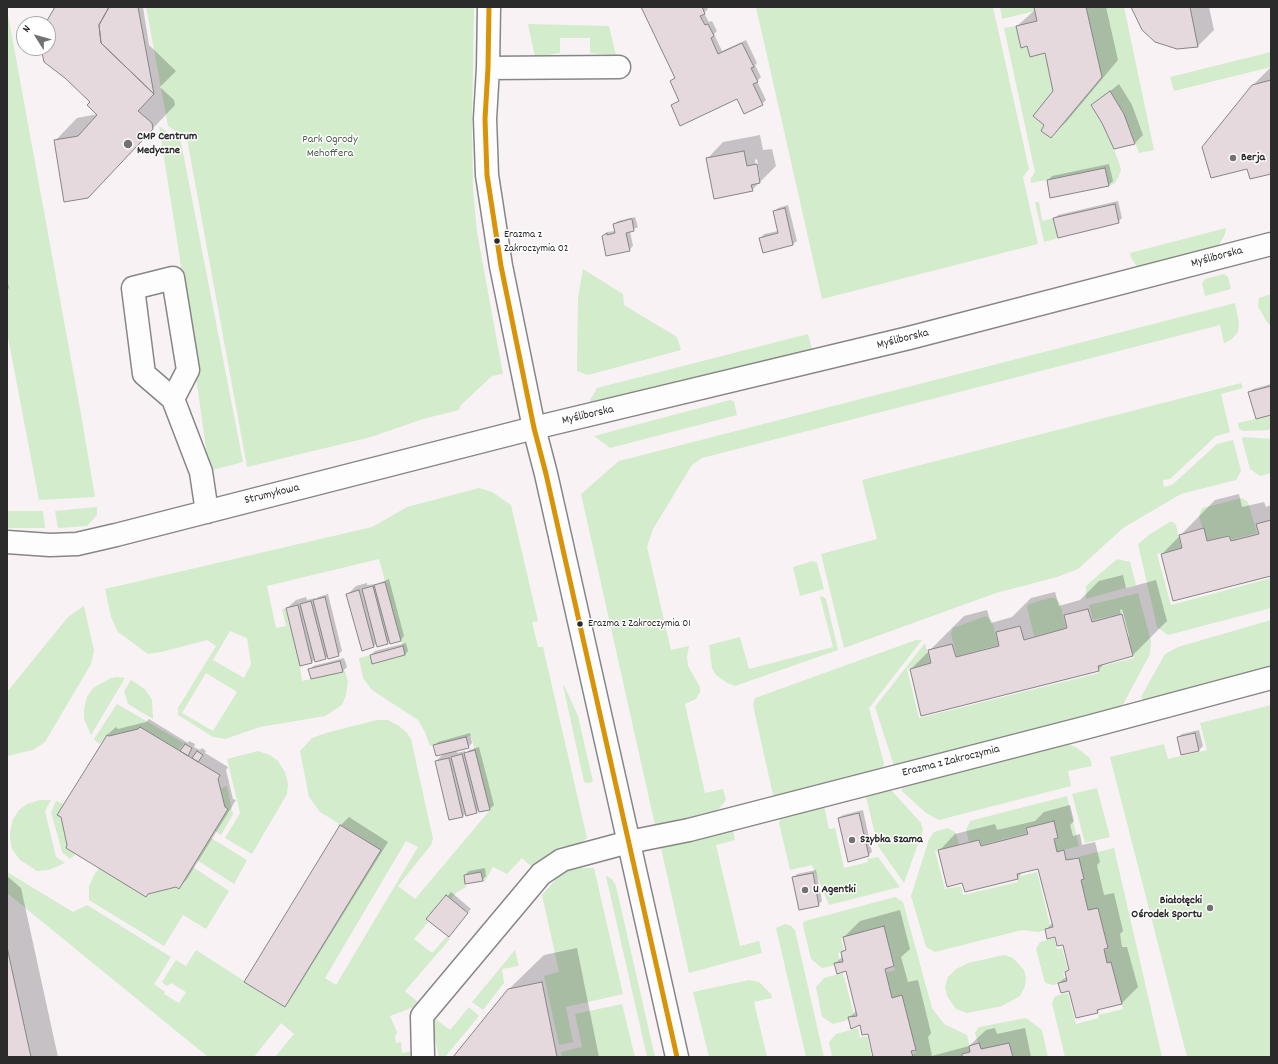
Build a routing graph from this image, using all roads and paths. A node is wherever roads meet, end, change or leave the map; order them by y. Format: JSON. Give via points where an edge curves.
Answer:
{"nodes":[{"id":1,"x":489,"y":7,"type":"edge"},
{"id":2,"x":619,"y":67,"type":"dead end"},
{"id":3,"x":488,"y":68,"type":"junction"},
{"id":4,"x":1271,"y":244,"type":"edge"},
{"id":5,"x":173,"y":399,"type":"junction"},
{"id":6,"x":534,"y":428,"type":"junction"},
{"id":7,"x":207,"y":512,"type":"junction"},
{"id":8,"x":7,"y":542,"type":"edge"},
{"id":9,"x":1271,"y":678,"type":"edge"},
{"id":10,"x":629,"y":842,"type":"junction"},
{"id":11,"x":422,"y":1057,"type":"edge"},
{"id":12,"x":677,"y":1057,"type":"edge"}],
"edges":[{"from":1,"to":3,"type":"street"},
{"from":2,"to":3,"type":"street"},
{"from":3,"to":6,"type":"street","via":[[485,119],[487,176],[501,266]]},
{"from":4,"to":6,"type":"street","name":"Myśliborska","via":[[909,338]]},
{"from":5,"to":5,"type":"street","via":[[144,374],[133,288],[173,278],[188,370]]},
{"from":5,"to":7,"type":"street","via":[[200,472]]},
{"from":6,"to":7,"type":"street","name":"Strumykowa"},
{"from":6,"to":10,"type":"street"},
{"from":7,"to":8,"type":"street","name":"Strumykowa","via":[[77,544]]},
{"from":9,"to":10,"type":"street","name":"Erazma z Zakroczymia","via":[[689,830]]},
{"from":10,"to":11,"type":"street","name":"Erazma z Zakroczymia","via":[[562,860],[541,874],[422,1016]]},
{"from":10,"to":12,"type":"street"}]}
